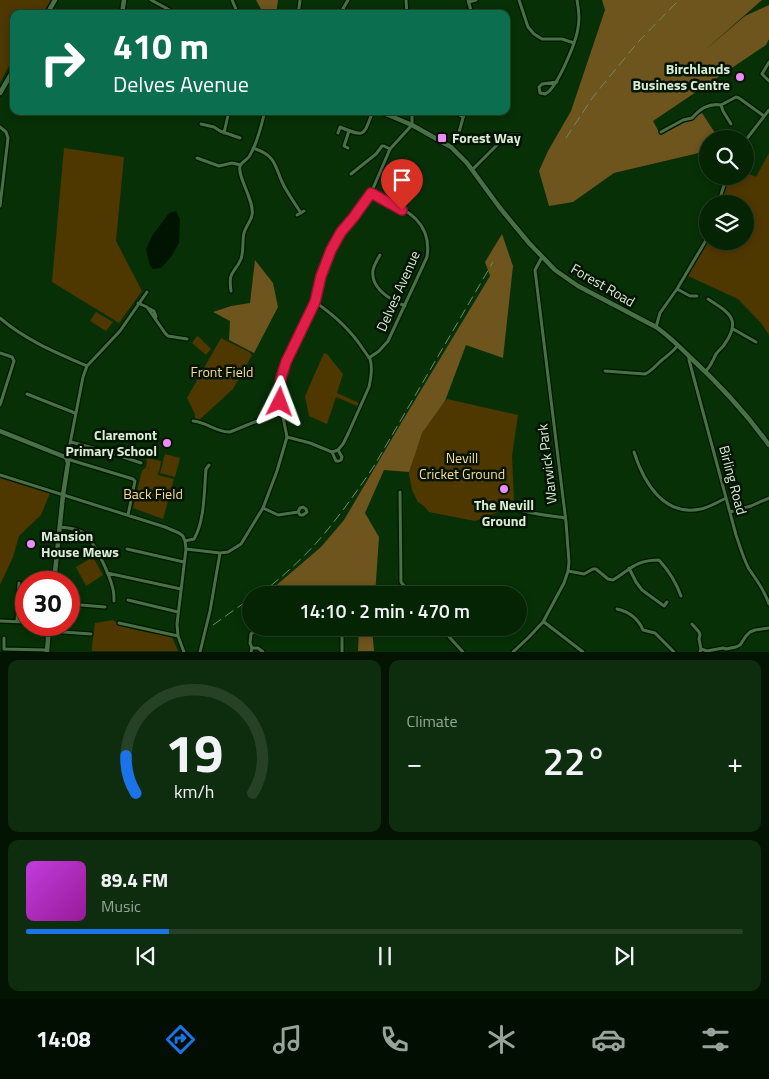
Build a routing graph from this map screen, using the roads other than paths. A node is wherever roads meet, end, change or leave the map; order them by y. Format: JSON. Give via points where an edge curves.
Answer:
{"nodes":[{"id":1,"x":151,"y":0,"type":"edge"},
{"id":2,"x":476,"y":0,"type":"edge"},
{"id":3,"x":519,"y":0,"type":"edge"},
{"id":4,"x":577,"y":0,"type":"edge"},
{"id":5,"x":300,"y":1,"type":"dead end"},
{"id":6,"x":468,"y":1,"type":"edge"},
{"id":7,"x":170,"y":10,"type":"edge"},
{"id":8,"x":299,"y":10,"type":"edge"},
{"id":9,"x":574,"y":43,"type":"junction"},
{"id":10,"x":768,"y":65,"type":"edge"},
{"id":11,"x":10,"y":76,"type":"edge"},
{"id":12,"x":769,"y":81,"type":"edge"},
{"id":13,"x":557,"y":82,"type":"junction"},
{"id":14,"x":0,"y":93,"type":"edge"},
{"id":15,"x":721,"y":105,"type":"junction"},
{"id":16,"x":769,"y":110,"type":"edge"},
{"id":17,"x":228,"y":115,"type":"edge"},
{"id":18,"x":264,"y":115,"type":"edge"},
{"id":19,"x":371,"y":115,"type":"edge"},
{"id":20,"x":388,"y":115,"type":"edge"},
{"id":21,"x":412,"y":115,"type":"edge"},
{"id":22,"x":459,"y":115,"type":"edge"},
{"id":23,"x":764,"y":116,"type":"junction"},
{"id":24,"x":463,"y":117,"type":"joint"},
{"id":25,"x":201,"y":124,"type":"dead end"},
{"id":26,"x":731,"y":124,"type":"dead end"},
{"id":27,"x":412,"y":125,"type":"junction"},
{"id":28,"x":0,"y":127,"type":"edge"},
{"id":29,"x":753,"y":130,"type":"edge"},
{"id":30,"x":349,"y":131,"type":"junction"},
{"id":31,"x":661,"y":132,"type":"dead end"},
{"id":32,"x":224,"y":133,"type":"junction"},
{"id":33,"x":338,"y":133,"type":"dead end"},
{"id":34,"x":520,"y":135,"type":"dead end"},
{"id":35,"x":240,"y":138,"type":"dead end"},
{"id":36,"x":451,"y":147,"type":"junction"},
{"id":37,"x":254,"y":148,"type":"junction"},
{"id":38,"x":348,"y":148,"type":"dead end"},
{"id":39,"x":390,"y":149,"type":"junction"},
{"id":40,"x":204,"y":155,"type":"dead end"},
{"id":41,"x":197,"y":158,"type":"dead end"},
{"id":42,"x":202,"y":160,"type":"junction"},
{"id":43,"x":241,"y":165,"type":"junction"},
{"id":44,"x":472,"y":170,"type":"junction"},
{"id":45,"x":351,"y":174,"type":"dead end"},
{"id":46,"x":371,"y":193,"type":"junction"},
{"id":47,"x":0,"y":206,"type":"edge"},
{"id":48,"x":300,"y":213,"type":"dead end"},
{"id":49,"x":700,"y":250,"type":"edge"},
{"id":50,"x":380,"y":255,"type":"dead end"},
{"id":51,"x":542,"y":257,"type":"junction"},
{"id":52,"x":224,"y":287,"type":"dead end"},
{"id":53,"x":677,"y":289,"type":"junction"},
{"id":54,"x":147,"y":292,"type":"dead end"},
{"id":55,"x":697,"y":296,"type":"dead end"},
{"id":56,"x":708,"y":299,"type":"dead end"},
{"id":57,"x":315,"y":302,"type":"junction"},
{"id":58,"x":138,"y":303,"type":"junction"},
{"id":59,"x":405,"y":306,"type":"junction"},
{"id":60,"x":0,"y":318,"type":"edge"},
{"id":61,"x":656,"y":327,"type":"junction"},
{"id":62,"x":733,"y":329,"type":"junction"},
{"id":63,"x":187,"y":339,"type":"dead end"},
{"id":64,"x":756,"y":342,"type":"dead end"},
{"id":65,"x":678,"y":345,"type":"junction"},
{"id":66,"x":0,"y":353,"type":"edge"},
{"id":67,"x":690,"y":356,"type":"junction"},
{"id":68,"x":369,"y":358,"type":"junction"},
{"id":69,"x":87,"y":366,"type":"junction"},
{"id":70,"x":605,"y":371,"type":"dead end"},
{"id":71,"x":706,"y":371,"type":"junction"},
{"id":72,"x":27,"y":394,"type":"dead end"},
{"id":73,"x":0,"y":405,"type":"edge"},
{"id":74,"x":76,"y":413,"type":"junction"},
{"id":75,"x":282,"y":413,"type":"junction"},
{"id":76,"x":193,"y":422,"type":"dead end"},
{"id":77,"x":0,"y":431,"type":"edge"},
{"id":78,"x":287,"y":437,"type":"junction"},
{"id":79,"x":71,"y":442,"type":"junction"},
{"id":80,"x":769,"y":445,"type":"edge"},
{"id":81,"x":338,"y":450,"type":"junction"},
{"id":82,"x":332,"y":452,"type":"junction"},
{"id":83,"x":634,"y":452,"type":"dead end"},
{"id":84,"x":67,"y":459,"type":"junction"},
{"id":85,"x":141,"y":463,"type":"dead end"},
{"id":86,"x":209,"y":465,"type":"dead end"},
{"id":87,"x":0,"y":475,"type":"edge"},
{"id":88,"x":400,"y":492,"type":"dead end"},
{"id":89,"x":62,"y":495,"type":"junction"},
{"id":90,"x":726,"y":498,"type":"junction"},
{"id":91,"x":769,"y":498,"type":"edge"},
{"id":92,"x":511,"y":506,"type":"dead end"},
{"id":93,"x":263,"y":508,"type":"junction"},
{"id":94,"x":298,"y":512,"type":"dead end"},
{"id":95,"x":730,"y":512,"type":"junction"},
{"id":96,"x":128,"y":514,"type":"junction"},
{"id":97,"x":565,"y":518,"type":"junction"},
{"id":98,"x":60,"y":527,"type":"junction"},
{"id":99,"x":185,"y":541,"type":"junction"},
{"id":100,"x":127,"y":549,"type":"dead end"},
{"id":101,"x":186,"y":549,"type":"junction"},
{"id":102,"x":220,"y":553,"type":"junction"},
{"id":103,"x":184,"y":562,"type":"junction"},
{"id":104,"x":629,"y":568,"type":"junction"},
{"id":105,"x":55,"y":571,"type":"edge"},
{"id":106,"x":568,"y":571,"type":"junction"},
{"id":107,"x":107,"y":573,"type":"junction"},
{"id":108,"x":404,"y":586,"type":"edge"},
{"id":109,"x":181,"y":589,"type":"junction"},
{"id":110,"x":681,"y":596,"type":"dead end"},
{"id":111,"x":128,"y":600,"type":"dead end"},
{"id":112,"x":114,"y":601,"type":"dead end"},
{"id":113,"x":667,"y":602,"type":"dead end"},
{"id":114,"x":769,"y":604,"type":"edge"},
{"id":115,"x":80,"y":605,"type":"edge"},
{"id":116,"x":105,"y":607,"type":"dead end"},
{"id":117,"x":617,"y":609,"type":"dead end"},
{"id":118,"x":178,"y":612,"type":"junction"},
{"id":119,"x":0,"y":621,"type":"edge"},
{"id":120,"x":15,"y":622,"type":"edge"},
{"id":121,"x":543,"y":622,"type":"junction"},
{"id":122,"x":119,"y":623,"type":"dead end"},
{"id":123,"x":692,"y":624,"type":"dead end"},
{"id":124,"x":769,"y":628,"type":"edge"},
{"id":125,"x":80,"y":633,"type":"edge"},
{"id":126,"x":91,"y":634,"type":"dead end"},
{"id":127,"x":48,"y":636,"type":"edge"},
{"id":128,"x":178,"y":636,"type":"junction"},
{"id":129,"x":250,"y":636,"type":"edge"},
{"id":130,"x":342,"y":636,"type":"edge"},
{"id":131,"x":448,"y":636,"type":"edge"},
{"id":132,"x":4,"y":638,"type":"dead end"},
{"id":133,"x":251,"y":650,"type":"edge"},
{"id":134,"x":700,"y":650,"type":"edge"},
{"id":135,"x":47,"y":651,"type":"edge"},
{"id":136,"x":514,"y":651,"type":"edge"},
{"id":137,"x":184,"y":652,"type":"edge"},
{"id":138,"x":200,"y":652,"type":"edge"},
{"id":139,"x":263,"y":652,"type":"edge"},
{"id":140,"x":342,"y":652,"type":"edge"},
{"id":141,"x":463,"y":652,"type":"edge"},
{"id":142,"x":583,"y":652,"type":"edge"},
{"id":143,"x":674,"y":652,"type":"edge"}],
"edges":[{"from":1,"to":7,"type":"street"},
{"from":2,"to":6,"type":"street"},
{"from":3,"to":9,"type":"street","via":[[528,27],[534,34]]},
{"from":4,"to":9,"type":"street","via":[[580,15]]},
{"from":5,"to":8,"type":"street"},
{"from":9,"to":13,"type":"street"},
{"from":10,"to":12,"type":"street","via":[[762,74]]},
{"from":11,"to":14,"type":"street"},
{"from":13,"to":13,"type":"street","via":[[542,84],[540,93],[547,94]]},
{"from":15,"to":23,"type":"street","via":[[736,97]]},
{"from":15,"to":26,"type":"street"},
{"from":15,"to":31,"type":"street","via":[[708,106],[692,118],[682,118]]},
{"from":16,"to":23,"type":"street"},
{"from":17,"to":32,"type":"street"},
{"from":18,"to":37,"type":"street"},
{"from":19,"to":30,"type":"street","via":[[361,134]]},
{"from":20,"to":27,"type":"street","name":"Forest Road"},
{"from":21,"to":27,"type":"street"},
{"from":22,"to":24,"type":"street"},
{"from":23,"to":29,"type":"street"},
{"from":24,"to":36,"type":"street"},
{"from":25,"to":32,"type":"street"},
{"from":27,"to":36,"type":"street","name":"Forest Road"},
{"from":27,"to":39,"type":"street"},
{"from":28,"to":47,"type":"street","via":[[8,138]]},
{"from":30,"to":33,"type":"street","via":[[340,128]]},
{"from":30,"to":38,"type":"street","via":[[344,146]]},
{"from":32,"to":35,"type":"street"},
{"from":34,"to":44,"type":"street","via":[[510,135]]},
{"from":36,"to":44,"type":"street","name":"Forest Road"},
{"from":37,"to":43,"type":"street"},
{"from":37,"to":48,"type":"street","via":[[275,162],[284,187]]},
{"from":39,"to":45,"type":"street","via":[[382,146]]},
{"from":39,"to":46,"type":"street"},
{"from":40,"to":42,"type":"street"},
{"from":41,"to":42,"type":"street"},
{"from":42,"to":43,"type":"street","via":[[219,166]]},
{"from":43,"to":52,"type":"street","via":[[252,214],[241,258],[231,274],[230,289]]},
{"from":44,"to":51,"type":"street","name":"Forest Road"},
{"from":46,"to":57,"type":"street","via":[[331,250]]},
{"from":46,"to":59,"type":"street","name":"Delves Avenue","via":[[412,216],[426,232],[428,258]]},
{"from":49,"to":53,"type":"street"},
{"from":50,"to":59,"type":"street","via":[[373,270],[373,280],[394,302]]},
{"from":51,"to":61,"type":"street","name":"Forest Road","via":[[578,286]]},
{"from":51,"to":97,"type":"street","name":"Warwick Park","via":[[535,270]]},
{"from":53,"to":55,"type":"street"},
{"from":53,"to":61,"type":"street","via":[[660,313]]},
{"from":54,"to":58,"type":"street"},
{"from":56,"to":62,"type":"street","via":[[727,311],[734,323]]},
{"from":57,"to":68,"type":"street","via":[[343,324]]},
{"from":57,"to":75,"type":"street","via":[[281,378]]},
{"from":58,"to":63,"type":"street","via":[[154,311],[156,320],[168,336]]},
{"from":58,"to":69,"type":"street","via":[[120,331]]},
{"from":59,"to":68,"type":"street","name":"Delves Avenue","via":[[388,341]]},
{"from":60,"to":69,"type":"street","via":[[29,339]]},
{"from":61,"to":65,"type":"street","name":"Forest Road"},
{"from":62,"to":64,"type":"street"},
{"from":62,"to":71,"type":"street"},
{"from":65,"to":67,"type":"street","name":"Forest Road"},
{"from":65,"to":70,"type":"street","via":[[645,374]]},
{"from":66,"to":73,"type":"street","via":[[14,361]]},
{"from":67,"to":71,"type":"street","name":"Forest Road"},
{"from":67,"to":90,"type":"street","name":"Birling Road"},
{"from":68,"to":81,"type":"street","via":[[369,387],[344,444]]},
{"from":69,"to":74,"type":"street"},
{"from":71,"to":80,"type":"street","name":"Forest Road","via":[[746,414]]},
{"from":72,"to":74,"type":"street"},
{"from":74,"to":79,"type":"street"},
{"from":75,"to":76,"type":"street","via":[[224,433]]},
{"from":75,"to":78,"type":"street"},
{"from":77,"to":84,"type":"street"},
{"from":78,"to":82,"type":"street"},
{"from":78,"to":93,"type":"street"},
{"from":79,"to":84,"type":"street"},
{"from":79,"to":85,"type":"street"},
{"from":81,"to":82,"type":"street"},
{"from":81,"to":82,"type":"street","via":[[342,457],[339,462]]},
{"from":83,"to":90,"type":"street","via":[[653,490],[672,507],[695,510]]},
{"from":84,"to":89,"type":"street"},
{"from":84,"to":96,"type":"street","via":[[133,479]]},
{"from":86,"to":99,"type":"street","via":[[198,532],[194,539]]},
{"from":87,"to":89,"type":"street"},
{"from":88,"to":108,"type":"street","via":[[401,582]]},
{"from":89,"to":96,"type":"street"},
{"from":89,"to":98,"type":"street"},
{"from":90,"to":95,"type":"street","name":"Birling Road"},
{"from":91,"to":95,"type":"street"},
{"from":92,"to":97,"type":"street"},
{"from":93,"to":94,"type":"street","via":[[278,515]]},
{"from":93,"to":102,"type":"street","via":[[241,544]]},
{"from":95,"to":114,"type":"street","name":"Birling Road","via":[[742,554]]},
{"from":96,"to":99,"type":"street","via":[[174,531]]},
{"from":97,"to":106,"type":"street","name":"Warwick Park"},
{"from":98,"to":105,"type":"street"},
{"from":98,"to":107,"type":"street","via":[[75,528],[84,533],[93,543]]},
{"from":99,"to":101,"type":"street"},
{"from":100,"to":103,"type":"street"},
{"from":101,"to":102,"type":"street"},
{"from":101,"to":103,"type":"street"},
{"from":102,"to":138,"type":"street"},
{"from":103,"to":109,"type":"street"},
{"from":104,"to":106,"type":"street","via":[[613,580],[596,569],[584,574]]},
{"from":104,"to":110,"type":"street","via":[[660,558]]},
{"from":104,"to":113,"type":"street","via":[[642,590],[664,606]]},
{"from":106,"to":121,"type":"street","name":"Warwick Park"},
{"from":107,"to":109,"type":"street"},
{"from":107,"to":112,"type":"street","via":[[114,590]]},
{"from":109,"to":118,"type":"street"},
{"from":111,"to":118,"type":"street"},
{"from":115,"to":116,"type":"street"},
{"from":117,"to":143,"type":"street","via":[[634,616],[642,630],[655,633]]},
{"from":118,"to":128,"type":"street"},
{"from":119,"to":120,"type":"street"},
{"from":121,"to":136,"type":"street","name":"Warwick Park"},
{"from":121,"to":142,"type":"street"},
{"from":122,"to":128,"type":"street"},
{"from":123,"to":134,"type":"street","via":[[700,632]]},
{"from":124,"to":134,"type":"street","via":[[750,632],[736,647]]},
{"from":125,"to":126,"type":"street"},
{"from":127,"to":135,"type":"street"},
{"from":128,"to":137,"type":"street"},
{"from":129,"to":133,"type":"street"},
{"from":130,"to":140,"type":"street"},
{"from":131,"to":141,"type":"street"},
{"from":132,"to":135,"type":"street","via":[[4,649]]},
{"from":133,"to":139,"type":"street","via":[[258,648]]}]}
